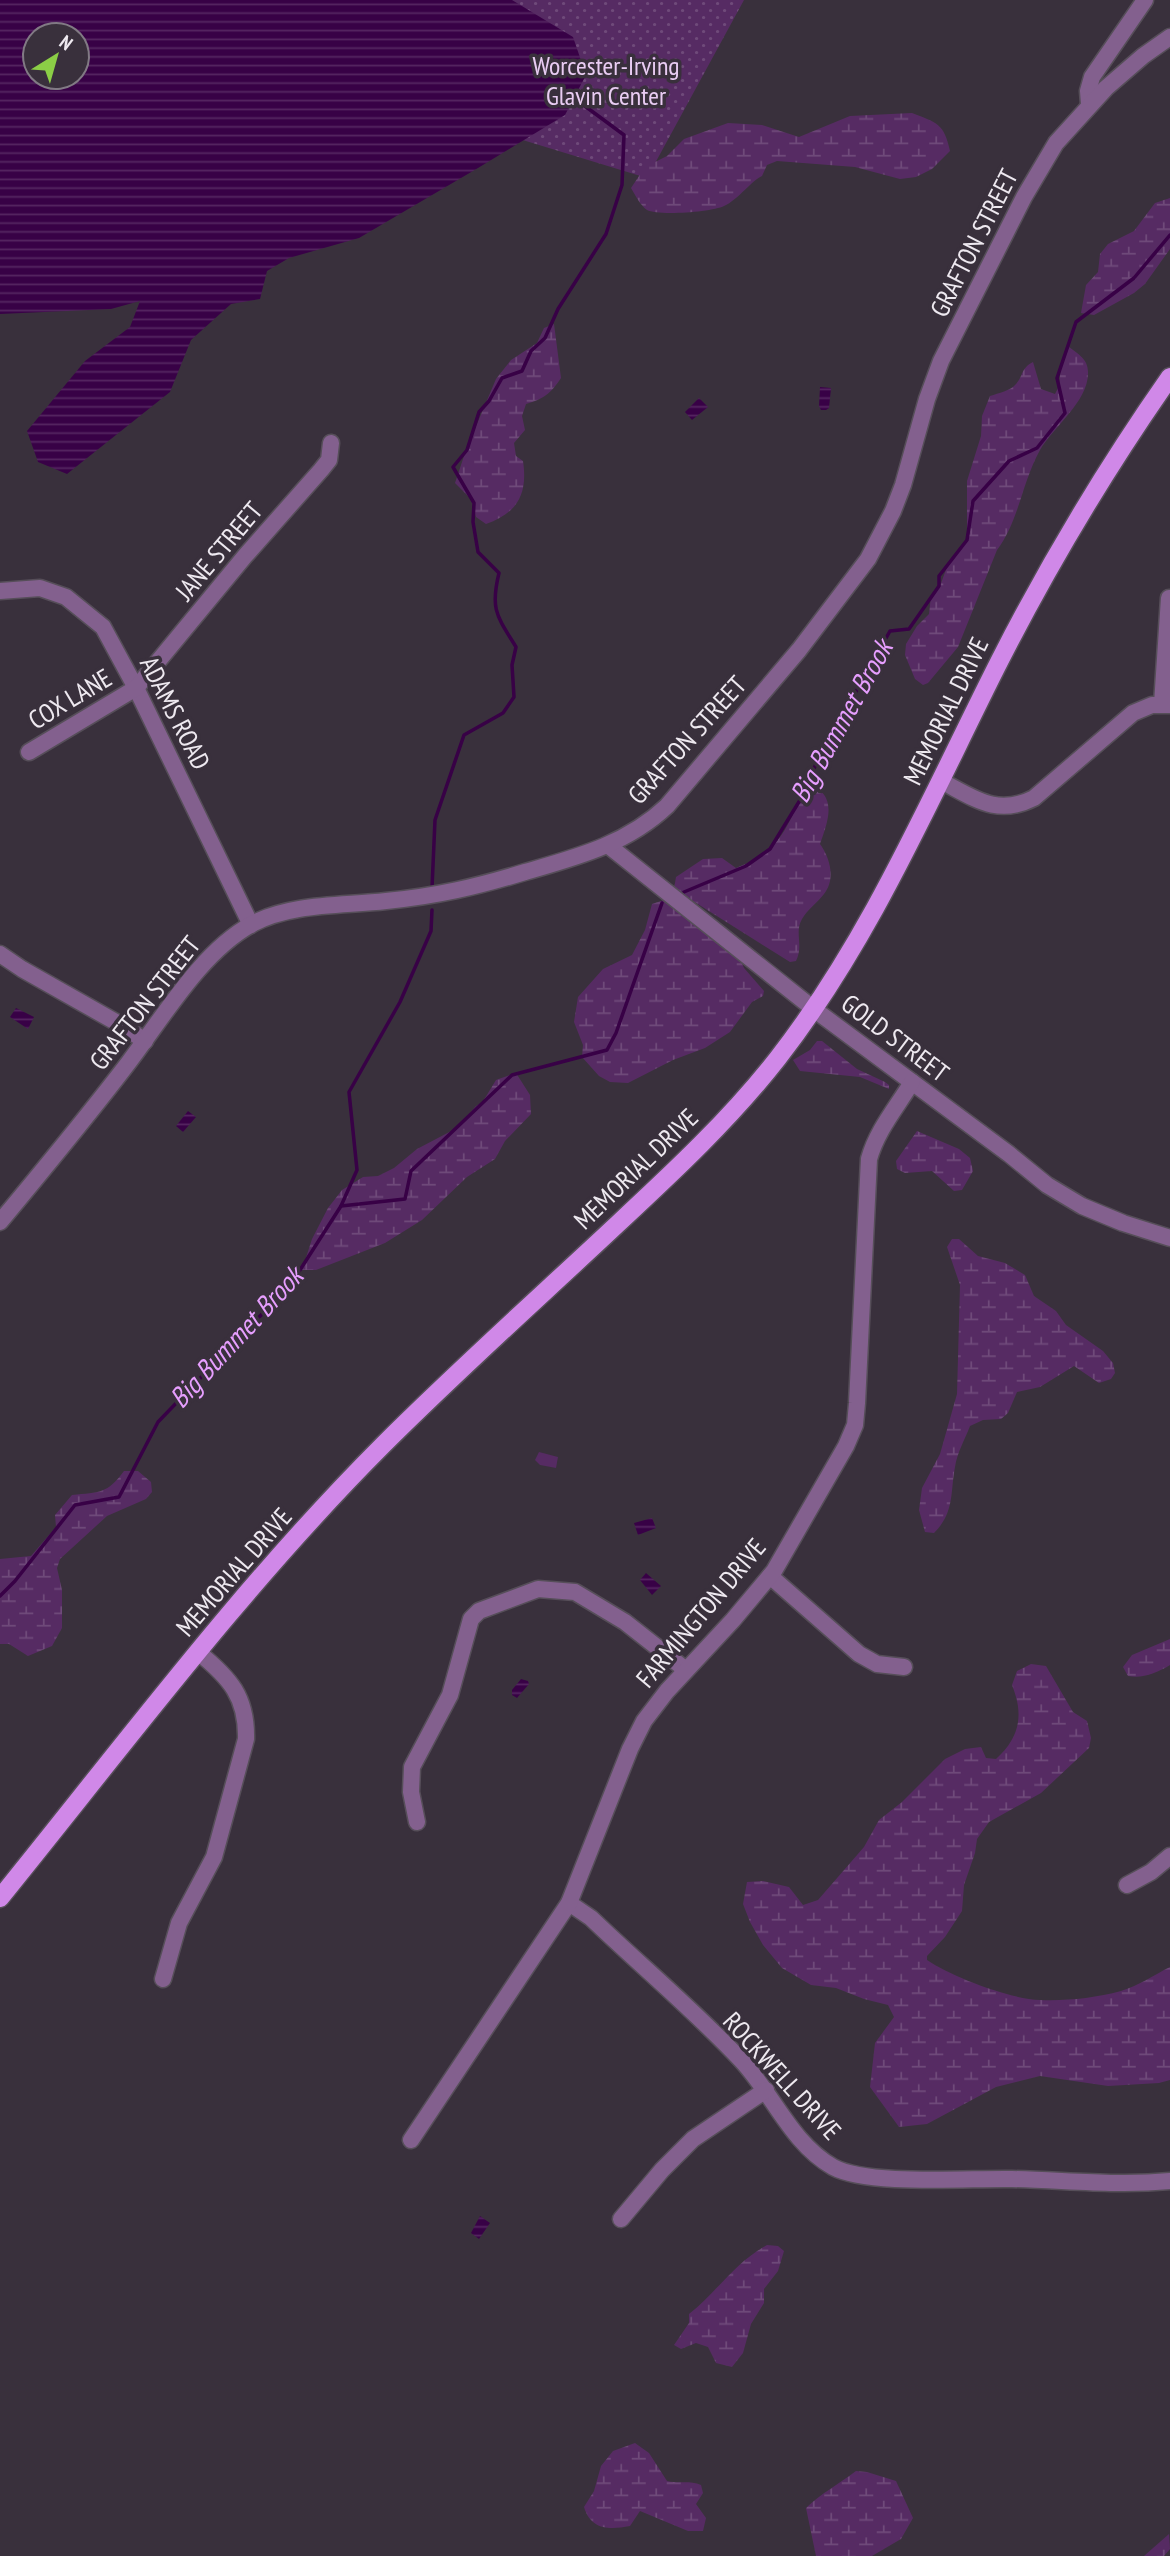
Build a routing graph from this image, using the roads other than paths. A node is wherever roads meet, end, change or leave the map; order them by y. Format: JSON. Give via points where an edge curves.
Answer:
{"nodes":[{"id":1,"x":1145,"y":0,"type":"edge"},
{"id":2,"x":1170,"y":37,"type":"edge"},
{"id":3,"x":1090,"y":104,"type":"junction"},
{"id":4,"x":1170,"y":377,"type":"edge"},
{"id":5,"x":331,"y":443,"type":"dead end"},
{"id":6,"x":0,"y":591,"type":"edge"},
{"id":7,"x":1169,"y":598,"type":"edge"},
{"id":8,"x":135,"y":688,"type":"junction"},
{"id":9,"x":1166,"y":704,"type":"edge"},
{"id":10,"x":29,"y":752,"type":"dead end"},
{"id":11,"x":941,"y":781,"type":"junction"},
{"id":12,"x":609,"y":846,"type":"junction"},
{"id":13,"x":251,"y":925,"type":"junction"},
{"id":14,"x":0,"y":954,"type":"edge"},
{"id":15,"x":815,"y":1010,"type":"junction"},
{"id":16,"x":145,"y":1041,"type":"junction"},
{"id":17,"x":912,"y":1082,"type":"junction"},
{"id":18,"x":0,"y":1222,"type":"edge"},
{"id":19,"x":1170,"y":1238,"type":"edge"},
{"id":20,"x":770,"y":1576,"type":"junction"},
{"id":21,"x":198,"y":1653,"type":"junction"},
{"id":22,"x":904,"y":1667,"type":"dead end"},
{"id":23,"x":686,"y":1670,"type":"junction"},
{"id":24,"x":417,"y":1822,"type":"dead end"},
{"id":25,"x":1170,"y":1856,"type":"edge"},
{"id":26,"x":1127,"y":1885,"type":"dead end"},
{"id":27,"x":0,"y":1898,"type":"edge"},
{"id":28,"x":569,"y":1903,"type":"junction"},
{"id":29,"x":163,"y":1979,"type":"dead end"},
{"id":30,"x":766,"y":2090,"type":"junction"},
{"id":31,"x":411,"y":2140,"type":"dead end"},
{"id":32,"x":1170,"y":2181,"type":"edge"},
{"id":33,"x":621,"y":2220,"type":"dead end"}],
"edges":[{"from":1,"to":3,"type":"street","via":[[1092,77]]},
{"from":2,"to":3,"type":"street","name":"GRAFTON STREET"},
{"from":3,"to":12,"type":"street","name":"GRAFTON STREET","via":[[1035,177],[972,296],[931,386],[893,511],[868,559],[685,786],[657,816]]},
{"from":4,"to":11,"type":"main road","name":"MEMORIAL DRIVE","via":[[1021,619]]},
{"from":5,"to":8,"type":"street","name":"JANE STREET","via":[[329,460]]},
{"from":6,"to":8,"type":"street","name":"ADAMS ROAD","via":[[40,588],[66,597],[103,627]]},
{"from":7,"to":9,"type":"street"},
{"from":8,"to":10,"type":"street","name":"COX LANE"},
{"from":8,"to":13,"type":"street","name":"ADAMS ROAD"},
{"from":9,"to":11,"type":"street","via":[[1133,713],[1023,803],[992,806]]},
{"from":11,"to":15,"type":"main road","name":"MEMORIAL DRIVE","via":[[864,932]]},
{"from":12,"to":13,"type":"street","name":"GRAFTON STREET","via":[[463,891],[286,911]]},
{"from":12,"to":15,"type":"street","name":"GOLD STREET"},
{"from":13,"to":16,"type":"street","name":"GRAFTON STREET","via":[[208,959]]},
{"from":14,"to":16,"type":"street"},
{"from":15,"to":17,"type":"street","name":"GOLD STREET"},
{"from":15,"to":21,"type":"main road","name":"MEMORIAL DRIVE","via":[[718,1128],[386,1442]]},
{"from":16,"to":18,"type":"street","name":"GRAFTON STREET"},
{"from":17,"to":19,"type":"street","name":"GOLD STREET","via":[[1064,1196]]},
{"from":17,"to":20,"type":"street","name":"FARMINGTON DRIVE","via":[[881,1129],[869,1158],[855,1425]]},
{"from":20,"to":22,"type":"street","via":[[859,1654],[877,1664]]},
{"from":20,"to":23,"type":"street","name":"FARMINGTON DRIVE"},
{"from":21,"to":27,"type":"main road","name":"MEMORIAL DRIVE"},
{"from":21,"to":29,"type":"street","via":[[242,1700],[246,1739],[214,1857],[179,1923]]},
{"from":23,"to":24,"type":"street","via":[[625,1622],[575,1592],[537,1589],[478,1611],[471,1619],[450,1695],[412,1767]]},
{"from":23,"to":28,"type":"street","name":"FARMINGTON DRIVE","via":[[654,1706],[637,1734]]},
{"from":25,"to":26,"type":"street"},
{"from":28,"to":30,"type":"street","name":"ROCKWELL DRIVE","via":[[591,1918],[731,2050]]},
{"from":28,"to":31,"type":"street","name":"FARMINGTON DRIVE"},
{"from":30,"to":32,"type":"street","name":"ROCKWELL DRIVE","via":[[807,2147],[851,2173],[884,2178],[1105,2184]]},
{"from":30,"to":33,"type":"street","via":[[693,2139]]}]}
